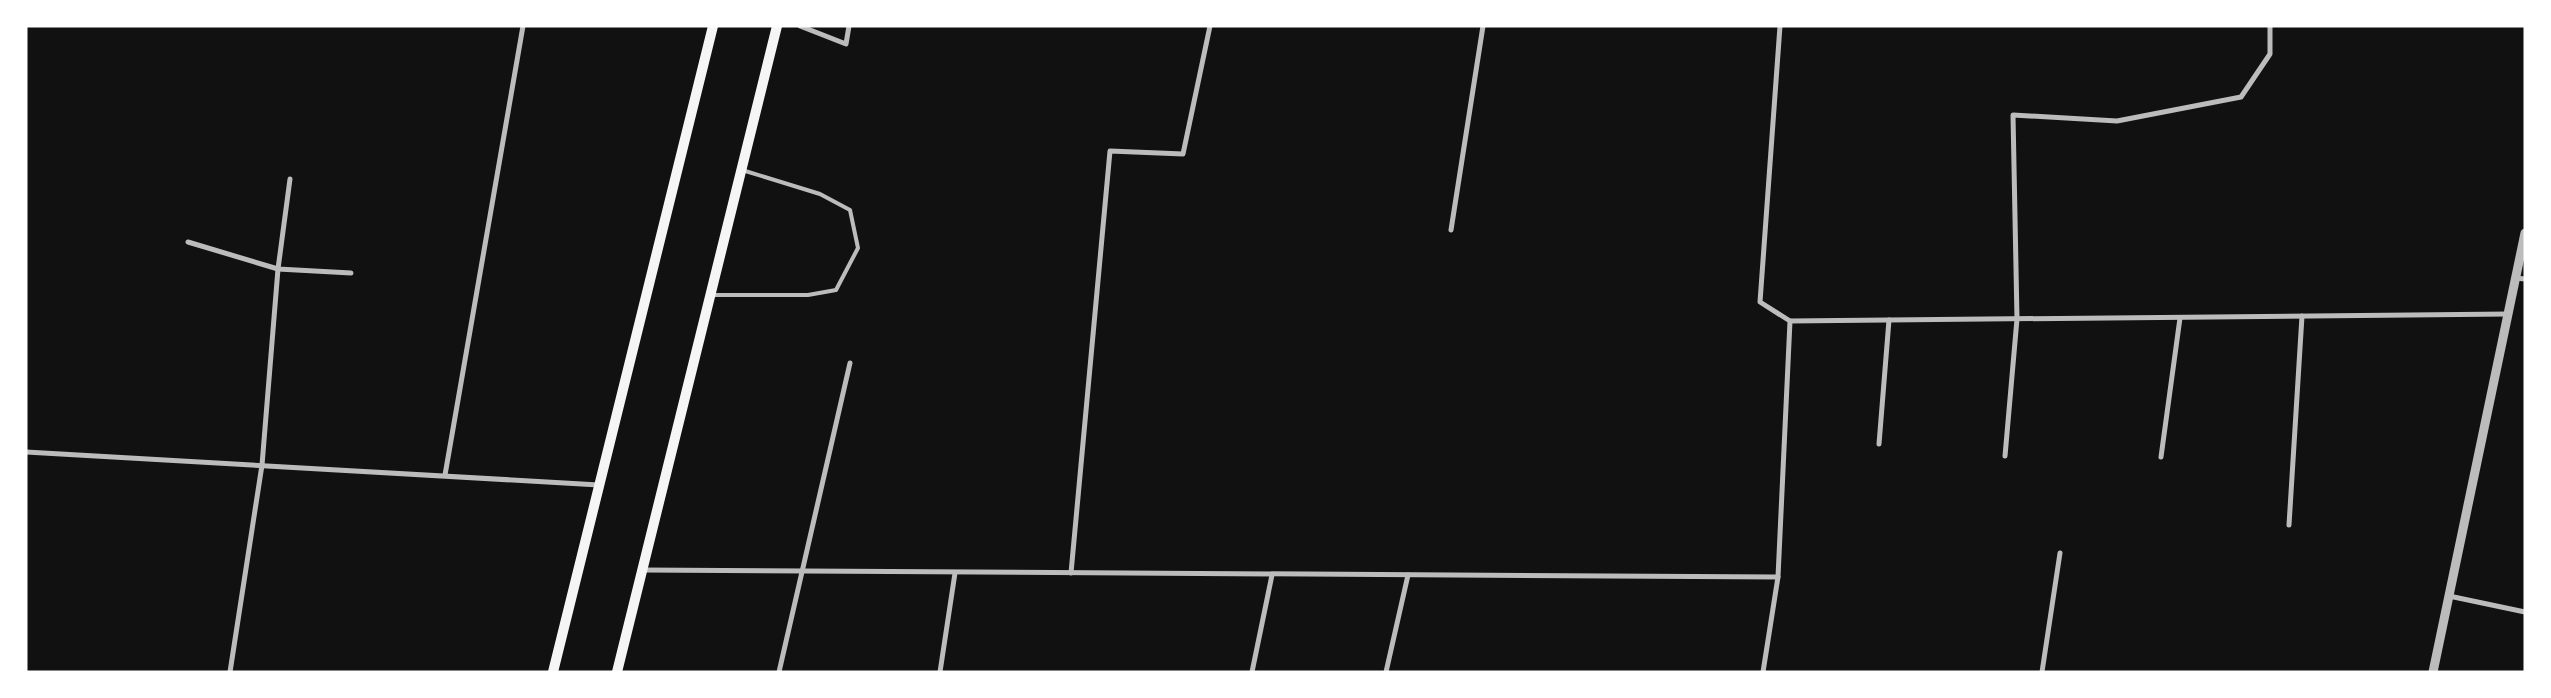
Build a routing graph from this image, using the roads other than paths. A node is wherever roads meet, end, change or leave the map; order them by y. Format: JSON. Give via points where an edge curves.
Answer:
{"nodes":[{"id":1,"x":522,"y":26,"type":"edge"},
{"id":2,"x":713,"y":26,"type":"edge"},
{"id":3,"x":777,"y":26,"type":"edge"},
{"id":4,"x":800,"y":26,"type":"edge"},
{"id":5,"x":849,"y":26,"type":"edge"},
{"id":6,"x":1210,"y":26,"type":"edge"},
{"id":7,"x":1483,"y":26,"type":"edge"},
{"id":8,"x":1780,"y":26,"type":"edge"},
{"id":9,"x":2270,"y":26,"type":"edge"},
{"id":10,"x":741,"y":170,"type":"junction"},
{"id":11,"x":290,"y":178,"type":"dead end"},
{"id":12,"x":1451,"y":230,"type":"dead end"},
{"id":13,"x":2525,"y":233,"type":"edge"},
{"id":14,"x":188,"y":242,"type":"dead end"},
{"id":15,"x":278,"y":269,"type":"junction"},
{"id":16,"x":351,"y":272,"type":"dead end"},
{"id":17,"x":2520,"y":279,"type":"edge"},
{"id":18,"x":710,"y":295,"type":"junction"},
{"id":19,"x":2508,"y":314,"type":"junction"},
{"id":20,"x":2302,"y":316,"type":"junction"},
{"id":21,"x":2180,"y":318,"type":"junction"},
{"id":22,"x":1889,"y":320,"type":"junction"},
{"id":23,"x":2017,"y":320,"type":"junction"},
{"id":24,"x":1790,"y":321,"type":"junction"},
{"id":25,"x":850,"y":363,"type":"dead end"},
{"id":26,"x":1879,"y":444,"type":"dead end"},
{"id":27,"x":26,"y":452,"type":"edge"},
{"id":28,"x":2005,"y":456,"type":"dead end"},
{"id":29,"x":2161,"y":457,"type":"dead end"},
{"id":30,"x":262,"y":465,"type":"junction"},
{"id":31,"x":445,"y":476,"type":"junction"},
{"id":32,"x":600,"y":485,"type":"junction"},
{"id":33,"x":2289,"y":525,"type":"dead end"},
{"id":34,"x":2060,"y":553,"type":"dead end"},
{"id":35,"x":642,"y":570,"type":"junction"},
{"id":36,"x":802,"y":572,"type":"junction"},
{"id":37,"x":955,"y":573,"type":"junction"},
{"id":38,"x":1071,"y":574,"type":"junction"},
{"id":39,"x":1272,"y":574,"type":"junction"},
{"id":40,"x":1408,"y":575,"type":"junction"},
{"id":41,"x":1778,"y":577,"type":"junction"},
{"id":42,"x":2449,"y":596,"type":"junction"},
{"id":43,"x":2525,"y":612,"type":"edge"},
{"id":44,"x":230,"y":672,"type":"edge"},
{"id":45,"x":553,"y":672,"type":"edge"},
{"id":46,"x":616,"y":672,"type":"edge"},
{"id":47,"x":779,"y":672,"type":"edge"},
{"id":48,"x":940,"y":672,"type":"edge"},
{"id":49,"x":1252,"y":672,"type":"edge"},
{"id":50,"x":1386,"y":672,"type":"edge"},
{"id":51,"x":1763,"y":672,"type":"edge"},
{"id":52,"x":2042,"y":672,"type":"edge"},
{"id":53,"x":2433,"y":672,"type":"edge"}],
"edges":[{"from":1,"to":31,"type":"street"},
{"from":2,"to":32,"type":"main road"},
{"from":3,"to":10,"type":"main road"},
{"from":4,"to":5,"type":"street","via":[[846,44]]},
{"from":6,"to":38,"type":"street","via":[[1183,154],[1110,151]]},
{"from":7,"to":12,"type":"street"},
{"from":8,"to":24,"type":"street","via":[[1760,302]]},
{"from":9,"to":23,"type":"street","via":[[2270,54],[2241,97],[2117,121],[2013,115]]},
{"from":10,"to":18,"type":"main road"},
{"from":10,"to":18,"type":"lane","via":[[820,194],[850,210],[858,248],[836,290],[808,295]]},
{"from":11,"to":15,"type":"street"},
{"from":13,"to":17,"type":"street"},
{"from":14,"to":15,"type":"street"},
{"from":15,"to":16,"type":"street"},
{"from":15,"to":30,"type":"street"},
{"from":17,"to":19,"type":"street"},
{"from":18,"to":35,"type":"main road"},
{"from":19,"to":20,"type":"street"},
{"from":19,"to":42,"type":"street"},
{"from":20,"to":21,"type":"street"},
{"from":20,"to":33,"type":"street"},
{"from":21,"to":23,"type":"street"},
{"from":21,"to":29,"type":"street"},
{"from":22,"to":23,"type":"street"},
{"from":22,"to":24,"type":"street"},
{"from":22,"to":26,"type":"street"},
{"from":23,"to":28,"type":"street"},
{"from":24,"to":41,"type":"street"},
{"from":25,"to":36,"type":"street"},
{"from":27,"to":30,"type":"street"},
{"from":30,"to":31,"type":"street"},
{"from":30,"to":44,"type":"street"},
{"from":31,"to":32,"type":"street"},
{"from":32,"to":45,"type":"main road"},
{"from":34,"to":52,"type":"street"},
{"from":35,"to":36,"type":"street"},
{"from":35,"to":46,"type":"main road"},
{"from":36,"to":37,"type":"street"},
{"from":36,"to":47,"type":"street"},
{"from":37,"to":38,"type":"street"},
{"from":37,"to":48,"type":"street"},
{"from":38,"to":39,"type":"street"},
{"from":39,"to":40,"type":"street"},
{"from":39,"to":49,"type":"street"},
{"from":40,"to":41,"type":"street"},
{"from":40,"to":50,"type":"street"},
{"from":41,"to":51,"type":"street"},
{"from":42,"to":43,"type":"street"},
{"from":42,"to":53,"type":"street"}]}
